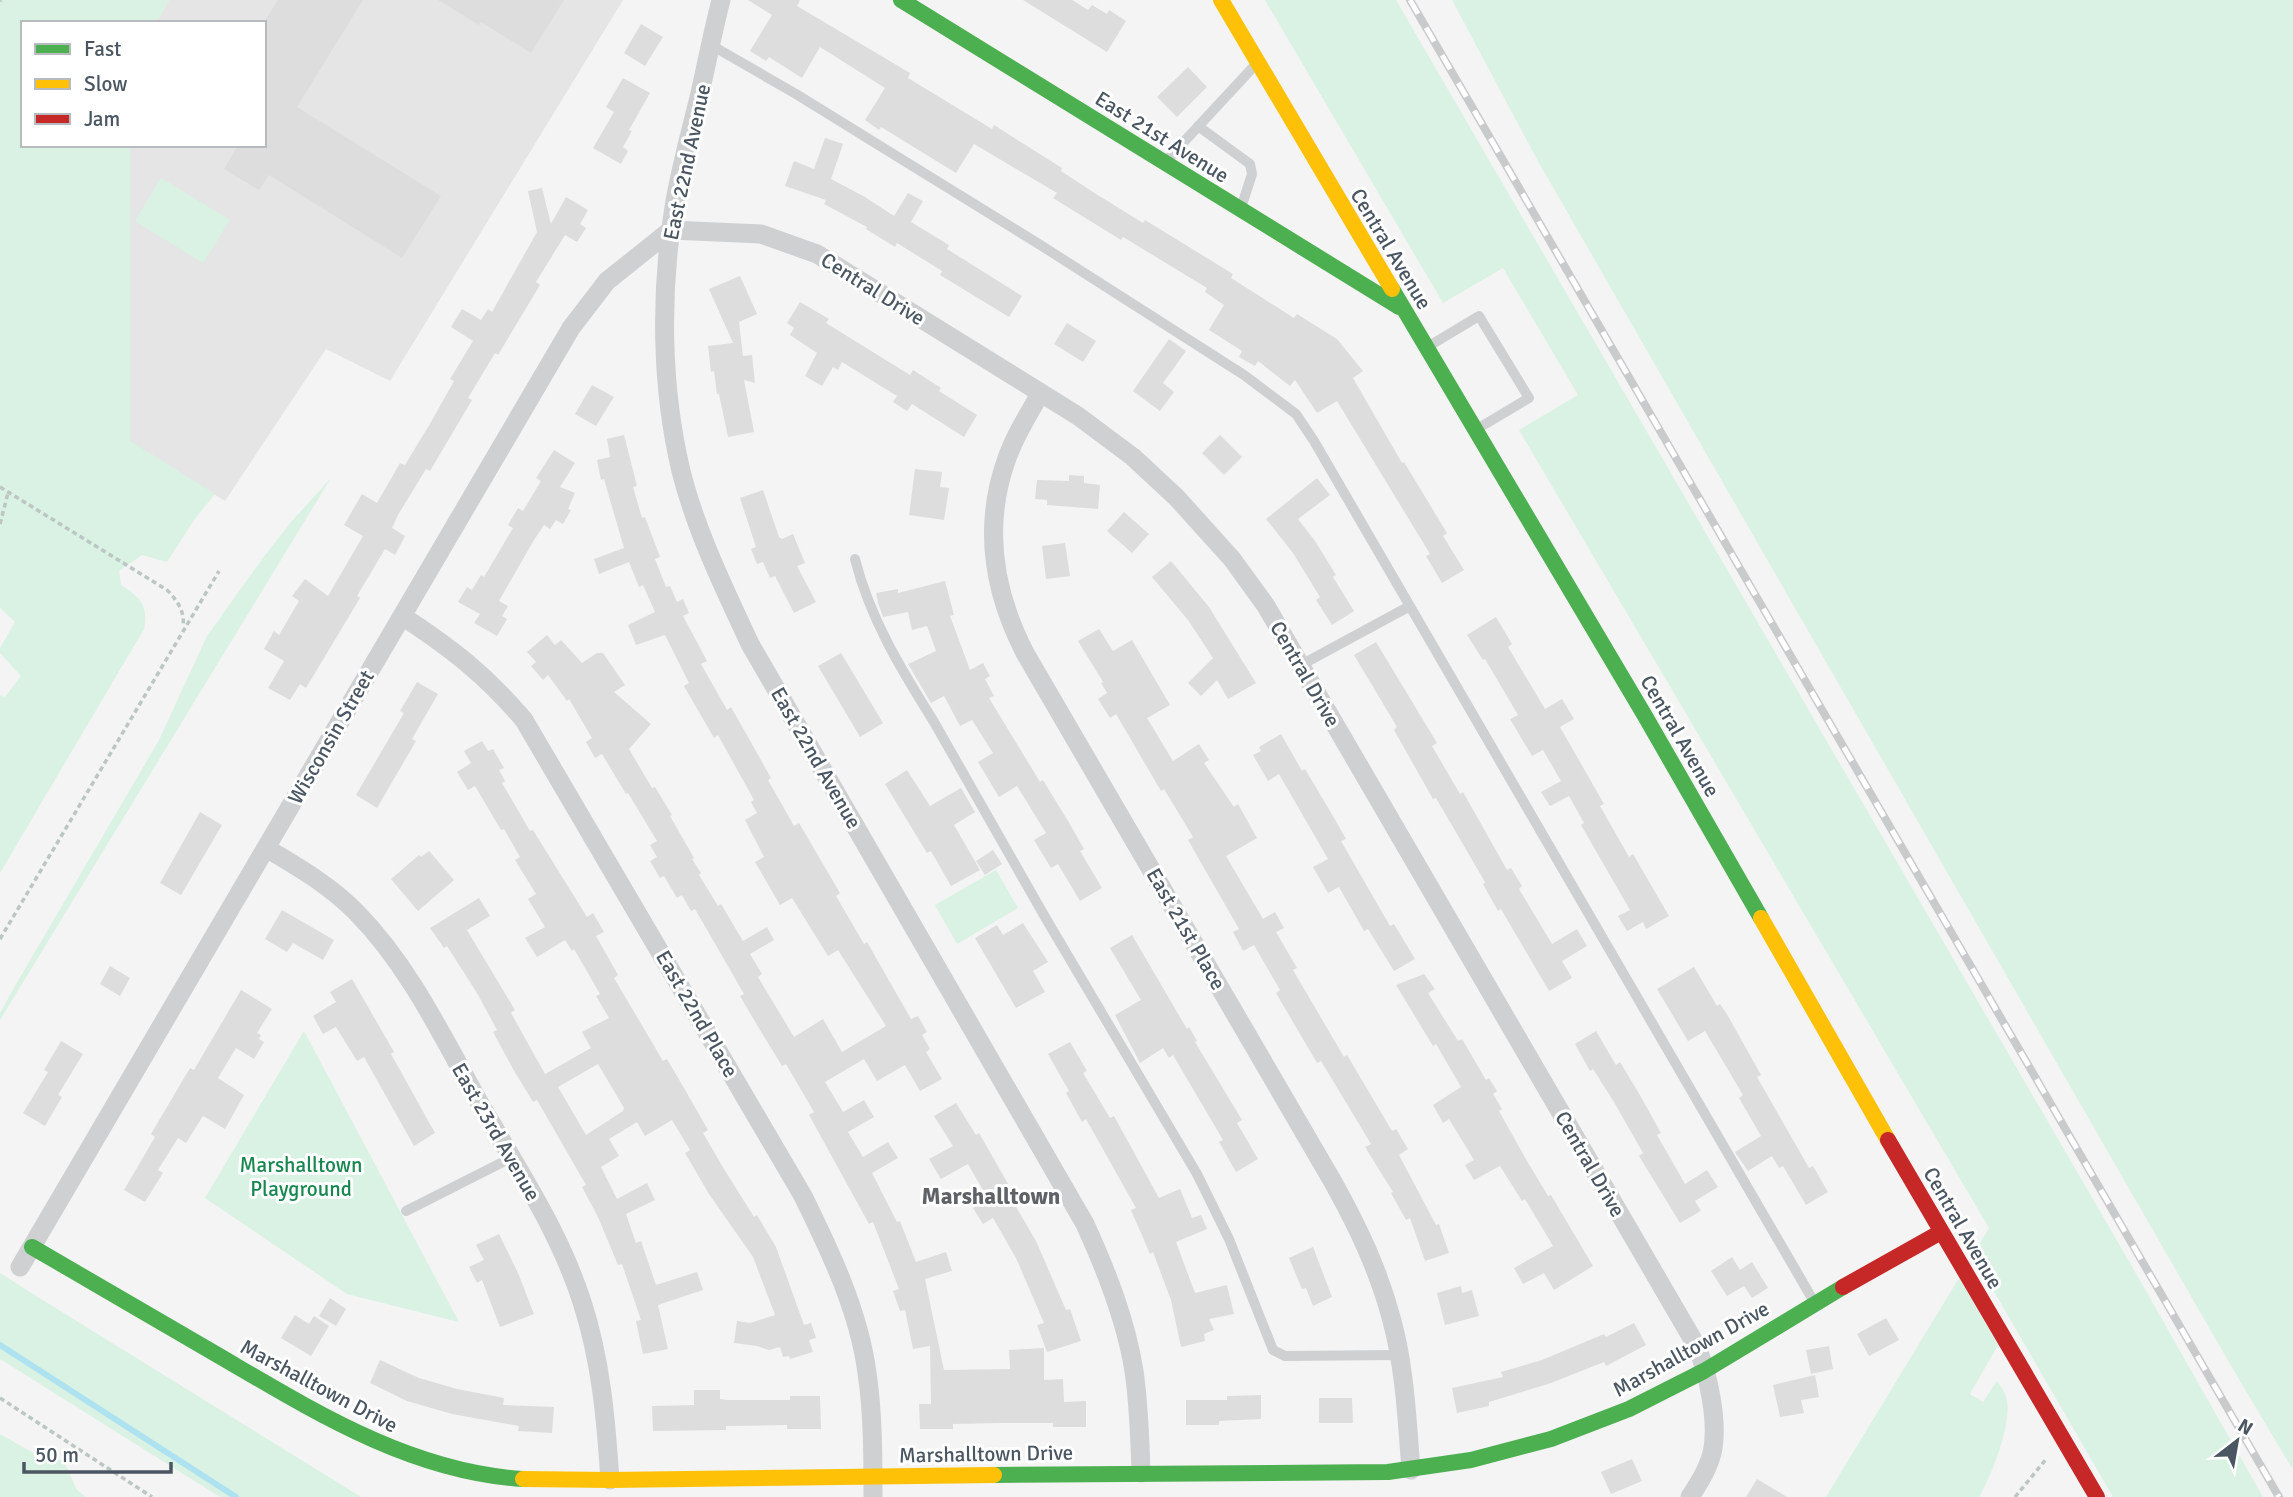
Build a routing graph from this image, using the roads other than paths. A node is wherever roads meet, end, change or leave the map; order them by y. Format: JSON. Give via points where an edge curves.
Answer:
{"nodes":[{"id":1,"x":721,"y":0,"type":"edge"},
{"id":2,"x":901,"y":0,"type":"edge"},
{"id":3,"x":1221,"y":0,"type":"edge"},
{"id":4,"x":712,"y":44,"type":"junction"},
{"id":5,"x":1257,"y":62,"type":"junction"},
{"id":6,"x":1198,"y":126,"type":"junction"},
{"id":7,"x":1165,"y":163,"type":"junction"},
{"id":8,"x":1241,"y":210,"type":"junction"},
{"id":9,"x":671,"y":230,"type":"junction"},
{"id":10,"x":1402,"y":309,"type":"junction"},
{"id":11,"x":1425,"y":348,"type":"junction"},
{"id":12,"x":1041,"y":394,"type":"junction"},
{"id":13,"x":1475,"y":431,"type":"junction"},
{"id":14,"x":855,"y":559,"type":"dead end"},
{"id":15,"x":1410,"y":606,"type":"junction"},
{"id":16,"x":402,"y":616,"type":"junction"},
{"id":17,"x":1301,"y":665,"type":"junction"},
{"id":18,"x":266,"y":848,"type":"junction"},
{"id":19,"x":511,"y":1158,"type":"junction"},
{"id":20,"x":406,"y":1211,"type":"dead end"},
{"id":21,"x":1941,"y":1232,"type":"junction"},
{"id":22,"x":32,"y":1247,"type":"junction"},
{"id":23,"x":20,"y":1267,"type":"dead end"},
{"id":24,"x":1815,"y":1303,"type":"junction"},
{"id":25,"x":1399,"y":1354,"type":"junction"},
{"id":26,"x":1704,"y":1371,"type":"junction"},
{"id":27,"x":1411,"y":1470,"type":"junction"},
{"id":28,"x":1141,"y":1473,"type":"junction"},
{"id":29,"x":873,"y":1477,"type":"junction"},
{"id":30,"x":610,"y":1480,"type":"junction"},
{"id":31,"x":873,"y":1497,"type":"edge"},
{"id":32,"x":1690,"y":1497,"type":"edge"},
{"id":33,"x":2097,"y":1497,"type":"edge"}],
"edges":[{"from":1,"to":4,"type":"street","name":"East 22nd Avenue"},
{"from":2,"to":7,"type":"street","name":"East 21st Avenue"},
{"from":3,"to":5,"type":"street","name":"Central Avenue"},
{"from":4,"to":9,"type":"street","name":"East 22nd Avenue"},
{"from":4,"to":15,"type":"lane","via":[[1042,246],[1281,401],[1306,427]]},
{"from":5,"to":6,"type":"lane"},
{"from":5,"to":10,"type":"street","name":"Central Avenue"},
{"from":6,"to":7,"type":"lane"},
{"from":6,"to":8,"type":"lane","via":[[1250,164],[1252,174]]},
{"from":7,"to":8,"type":"street","name":"East 21st Avenue"},
{"from":8,"to":10,"type":"street","name":"East 21st Avenue"},
{"from":9,"to":12,"type":"street","name":"Central Drive","via":[[761,234],[817,254]]},
{"from":9,"to":16,"type":"street","name":"Wisconsin Street","via":[[607,281],[582,311]]},
{"from":9,"to":28,"type":"street","name":"East 22nd Avenue","via":[[665,303],[670,405],[681,472],[718,576],[750,643],[1085,1224],[1113,1291],[1134,1369]]},
{"from":10,"to":11,"type":"street","name":"Central Avenue"},
{"from":11,"to":13,"type":"street","name":"Central Avenue"},
{"from":11,"to":13,"type":"lane","via":[[1479,316],[1529,398]]},
{"from":12,"to":17,"type":"street","name":"Central Drive","via":[[1109,437],[1198,519],[1250,582]]},
{"from":12,"to":25,"type":"street","name":"East 21st Place","via":[[1007,459],[996,498],[992,553],[1007,617],[1351,1214],[1376,1270]]},
{"from":13,"to":21,"type":"street","name":"Central Avenue","via":[[1645,716]]},
{"from":14,"to":25,"type":"lane","via":[[871,611],[891,652],[1207,1193],[1273,1350],[1285,1356]]},
{"from":15,"to":17,"type":"lane"},
{"from":15,"to":24,"type":"lane"},
{"from":16,"to":18,"type":"street","name":"Wisconsin Street"},
{"from":16,"to":29,"type":"street","name":"East 22nd Place","via":[[466,659],[524,720],[803,1196],[840,1278],[864,1357]]},
{"from":17,"to":26,"type":"street","name":"Central Drive","via":[[1696,1345]]},
{"from":18,"to":19,"type":"street","name":"East 23rd Avenue","via":[[328,888],[375,933],[421,999]]},
{"from":18,"to":22,"type":"street","name":"Wisconsin Street"},
{"from":19,"to":20,"type":"lane"},
{"from":19,"to":30,"type":"street","name":"East 23rd Avenue","via":[[561,1249],[583,1303],[598,1363]]},
{"from":21,"to":24,"type":"street","name":"Marshalltown Drive"},
{"from":21,"to":33,"type":"street","name":"Central Avenue"},
{"from":22,"to":23,"type":"street","name":"Wisconsin Street"},
{"from":22,"to":30,"type":"street","name":"Marshalltown Drive","via":[[331,1420],[395,1450],[490,1475]]},
{"from":24,"to":26,"type":"street","name":"Marshalltown Drive"},
{"from":25,"to":27,"type":"street","name":"East 21st Place"},
{"from":26,"to":27,"type":"street","name":"Marshalltown Drive","via":[[1628,1410],[1556,1437],[1491,1456]]},
{"from":26,"to":32,"type":"street","name":"Central Drive","via":[[1714,1441],[1708,1464]]},
{"from":27,"to":28,"type":"street","name":"Marshalltown Drive"},
{"from":28,"to":29,"type":"street","name":"Marshalltown Drive"},
{"from":29,"to":30,"type":"street","name":"Marshalltown Drive"},
{"from":29,"to":31,"type":"street","name":"East 22nd Place"}]}
